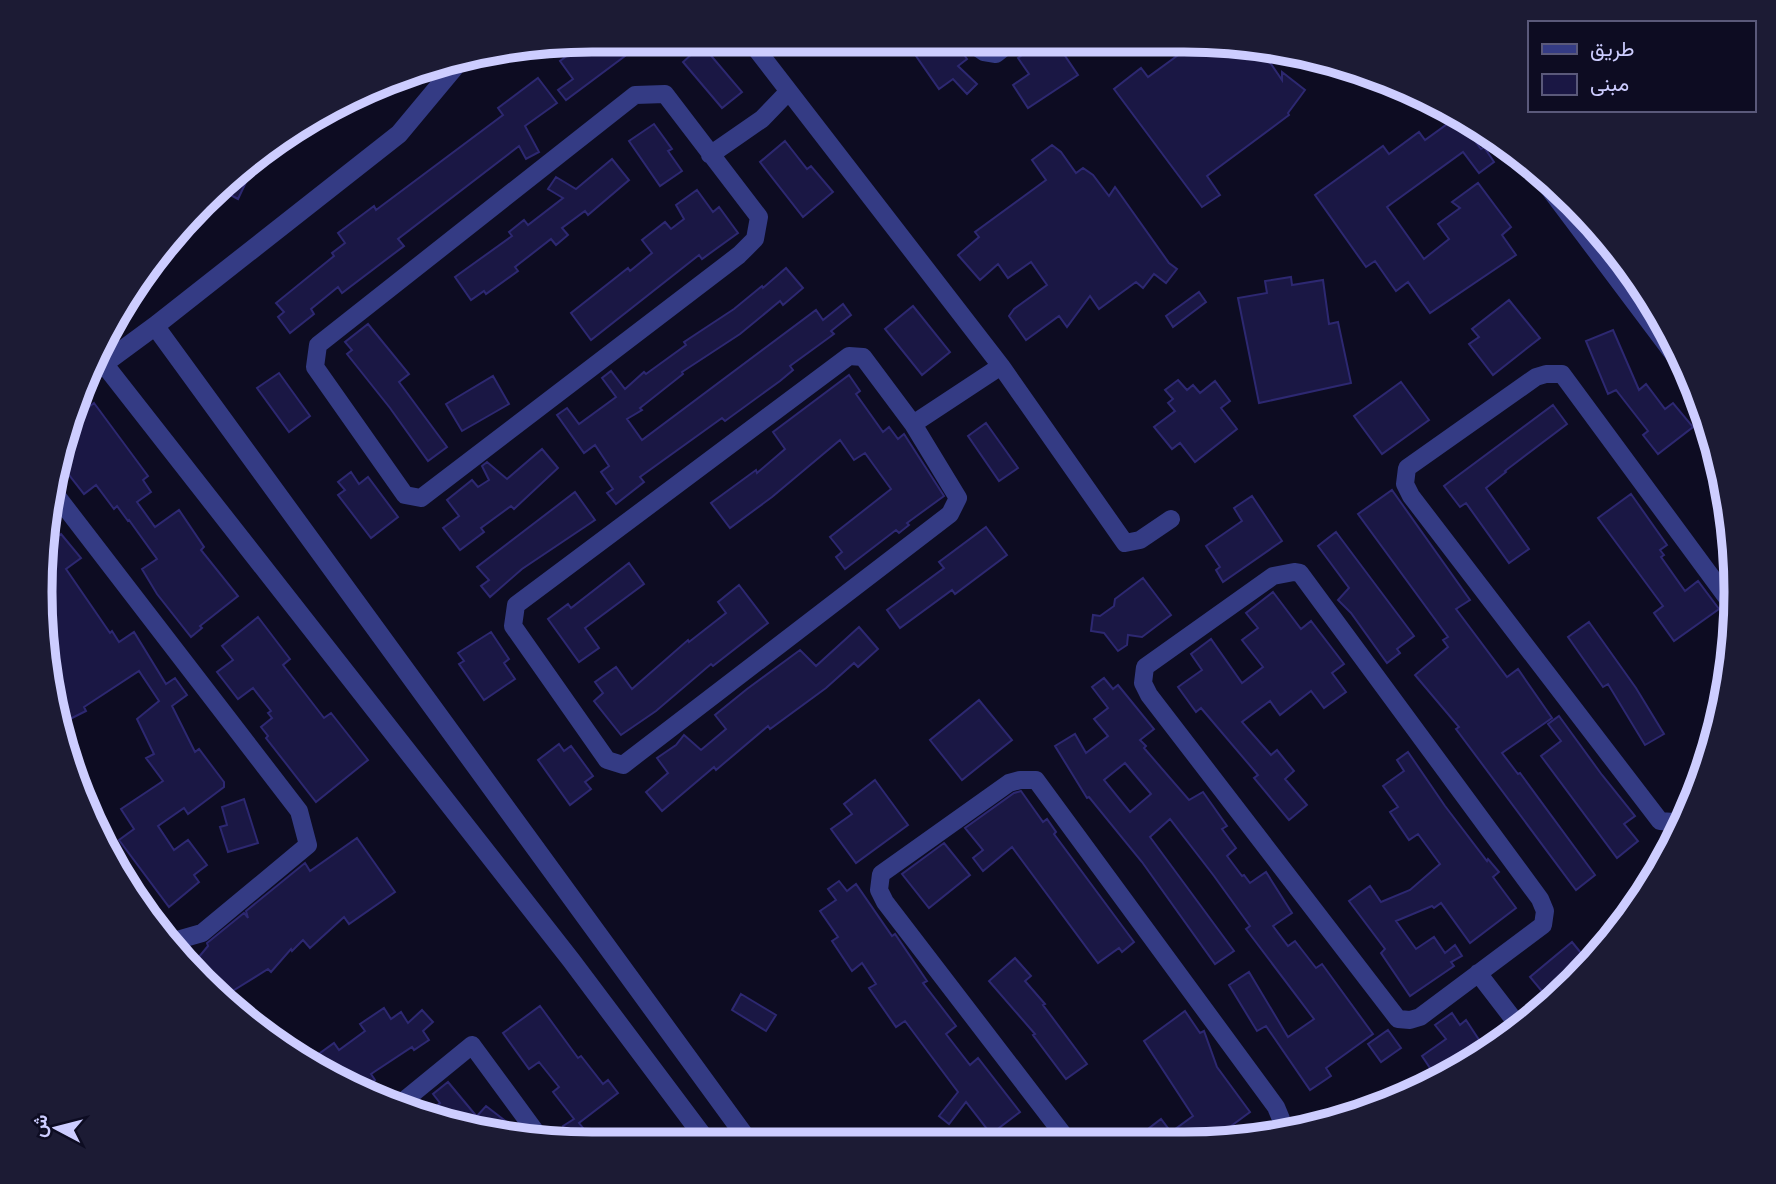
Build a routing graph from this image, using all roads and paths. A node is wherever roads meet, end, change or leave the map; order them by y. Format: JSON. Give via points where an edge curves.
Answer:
{"nodes":[{"id":1,"x":758,"y":52,"type":"edge"},
{"id":2,"x":451,"y":71,"type":"edge"},
{"id":3,"x":788,"y":92,"type":"junction"},
{"id":4,"x":710,"y":155,"type":"junction"},
{"id":5,"x":1580,"y":226,"type":"edge"},
{"id":6,"x":1623,"y":279,"type":"edge"},
{"id":7,"x":155,"y":326,"type":"junction"},
{"id":8,"x":104,"y":364,"type":"joint"},
{"id":9,"x":1001,"y":366,"type":"junction"},
{"id":10,"x":913,"y":424,"type":"junction"},
{"id":11,"x":61,"y":501,"type":"edge"},
{"id":12,"x":1171,"y":519,"type":"dead end"},
{"id":13,"x":1724,"y":594,"type":"edge"},
{"id":14,"x":1672,"y":822,"type":"edge"},
{"id":15,"x":179,"y":939,"type":"edge"},
{"id":16,"x":1478,"y":974,"type":"junction"},
{"id":17,"x":1513,"y":1019,"type":"edge"},
{"id":18,"x":407,"y":1098,"type":"edge"},
{"id":19,"x":1281,"y":1122,"type":"edge"},
{"id":20,"x":533,"y":1128,"type":"edge"},
{"id":21,"x":700,"y":1132,"type":"edge"},
{"id":22,"x":742,"y":1132,"type":"edge"},
{"id":23,"x":1061,"y":1132,"type":"edge"}],
"edges":[{"from":1,"to":3,"type":"street"},
{"from":2,"to":7,"type":"street","via":[[399,134]]},
{"from":3,"to":4,"type":"street","via":[[762,119]]},
{"from":3,"to":9,"type":"street"},
{"from":4,"to":4,"type":"street","via":[[759,217],[755,239],[421,498],[405,495],[315,367],[317,345],[635,95],[664,94]]},
{"from":5,"to":6,"type":"street"},
{"from":7,"to":8,"type":"street"},
{"from":7,"to":22,"type":"street"},
{"from":8,"to":21,"type":"street","via":[[572,960]]},
{"from":9,"to":10,"type":"street"},
{"from":9,"to":12,"type":"street","via":[[1125,543],[1140,540]]},
{"from":10,"to":10,"type":"street","via":[[958,498],[950,514],[623,765],[607,760],[513,626],[516,605],[849,356],[863,357]]},
{"from":11,"to":15,"type":"street","via":[[299,811],[308,845],[202,933]]},
{"from":13,"to":14,"type":"street","via":[[1562,374],[1535,377],[1407,468],[1405,484],[1411,496],[1660,821]]},
{"from":16,"to":16,"type":"street","via":[[1420,1017],[1398,1019],[1149,695],[1143,683],[1145,667],[1273,576],[1300,573],[1545,911],[1543,925]]},
{"from":16,"to":17,"type":"street"},
{"from":18,"to":20,"type":"street","via":[[472,1045]]},
{"from":19,"to":23,"type":"street","via":[[1276,1107],[1036,780],[1020,780],[1009,783],[881,874],[879,890]]}]}
